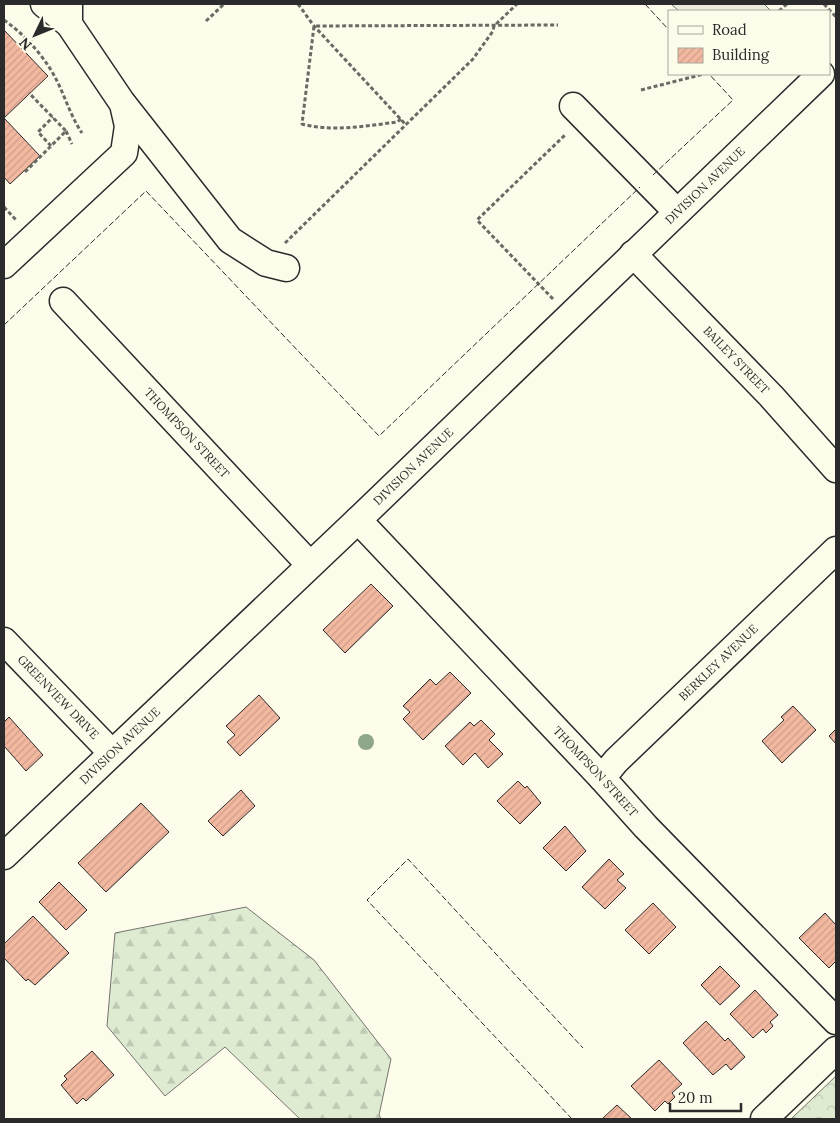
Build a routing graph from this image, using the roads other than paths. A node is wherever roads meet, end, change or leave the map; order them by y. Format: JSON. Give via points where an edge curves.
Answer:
{"nodes":[{"id":1,"x":44,"y":4,"type":"edge"},
{"id":2,"x":69,"y":14,"type":"edge"},
{"id":3,"x":820,"y":75,"type":"edge"},
{"id":4,"x":119,"y":98,"type":"junction"},
{"id":5,"x":579,"y":111,"type":"road end"},
{"id":6,"x":677,"y":212,"type":"junction"},
{"id":7,"x":633,"y":254,"type":"junction"},
{"id":8,"x":282,"y":257,"type":"road end"},
{"id":9,"x":4,"y":265,"type":"edge"},
{"id":10,"x":63,"y":301,"type":"dead end"},
{"id":11,"x":836,"y":469,"type":"edge"},
{"id":12,"x":358,"y":520,"type":"junction"},
{"id":13,"x":836,"y":550,"type":"edge"},
{"id":14,"x":310,"y":565,"type":"junction"},
{"id":15,"x":4,"y":641,"type":"edge"},
{"id":16,"x":112,"y":752,"type":"junction"},
{"id":17,"x":602,"y":778,"type":"junction"},
{"id":18,"x":4,"y":856,"type":"edge"},
{"id":19,"x":836,"y":1021,"type":"edge"},
{"id":20,"x":835,"y":1052,"type":"edge"},
{"id":21,"x":764,"y":1119,"type":"edge"}],
"edges":[{"from":1,"to":2,"type":"street"},
{"from":2,"to":4,"type":"street"},
{"from":3,"to":6,"type":"street","name":"DIVISION AVENUE"},
{"from":4,"to":8,"type":"street","via":[[230,240],[266,264]]},
{"from":4,"to":9,"type":"street","via":[[128,126],[124,153]]},
{"from":5,"to":6,"type":"street"},
{"from":6,"to":7,"type":"street","name":"DIVISION AVENUE"},
{"from":7,"to":11,"type":"street","name":"BAILEY STREET","via":[[771,396]]},
{"from":7,"to":12,"type":"street","name":"DIVISION AVENUE"},
{"from":10,"to":14,"type":"street","name":"THOMPSON STREET"},
{"from":12,"to":14,"type":"street","name":"DIVISION AVENUE"},
{"from":12,"to":17,"type":"street","name":"THOMPSON STREET"},
{"from":13,"to":17,"type":"street","name":"BERKLEY AVENUE"},
{"from":14,"to":16,"type":"street","name":"DIVISION AVENUE"},
{"from":15,"to":16,"type":"street","name":"GREENVIEW DRIVE"},
{"from":16,"to":18,"type":"street","name":"DIVISION AVENUE"},
{"from":17,"to":19,"type":"street","name":"THOMPSON STREET"},
{"from":20,"to":21,"type":"street"}]}
